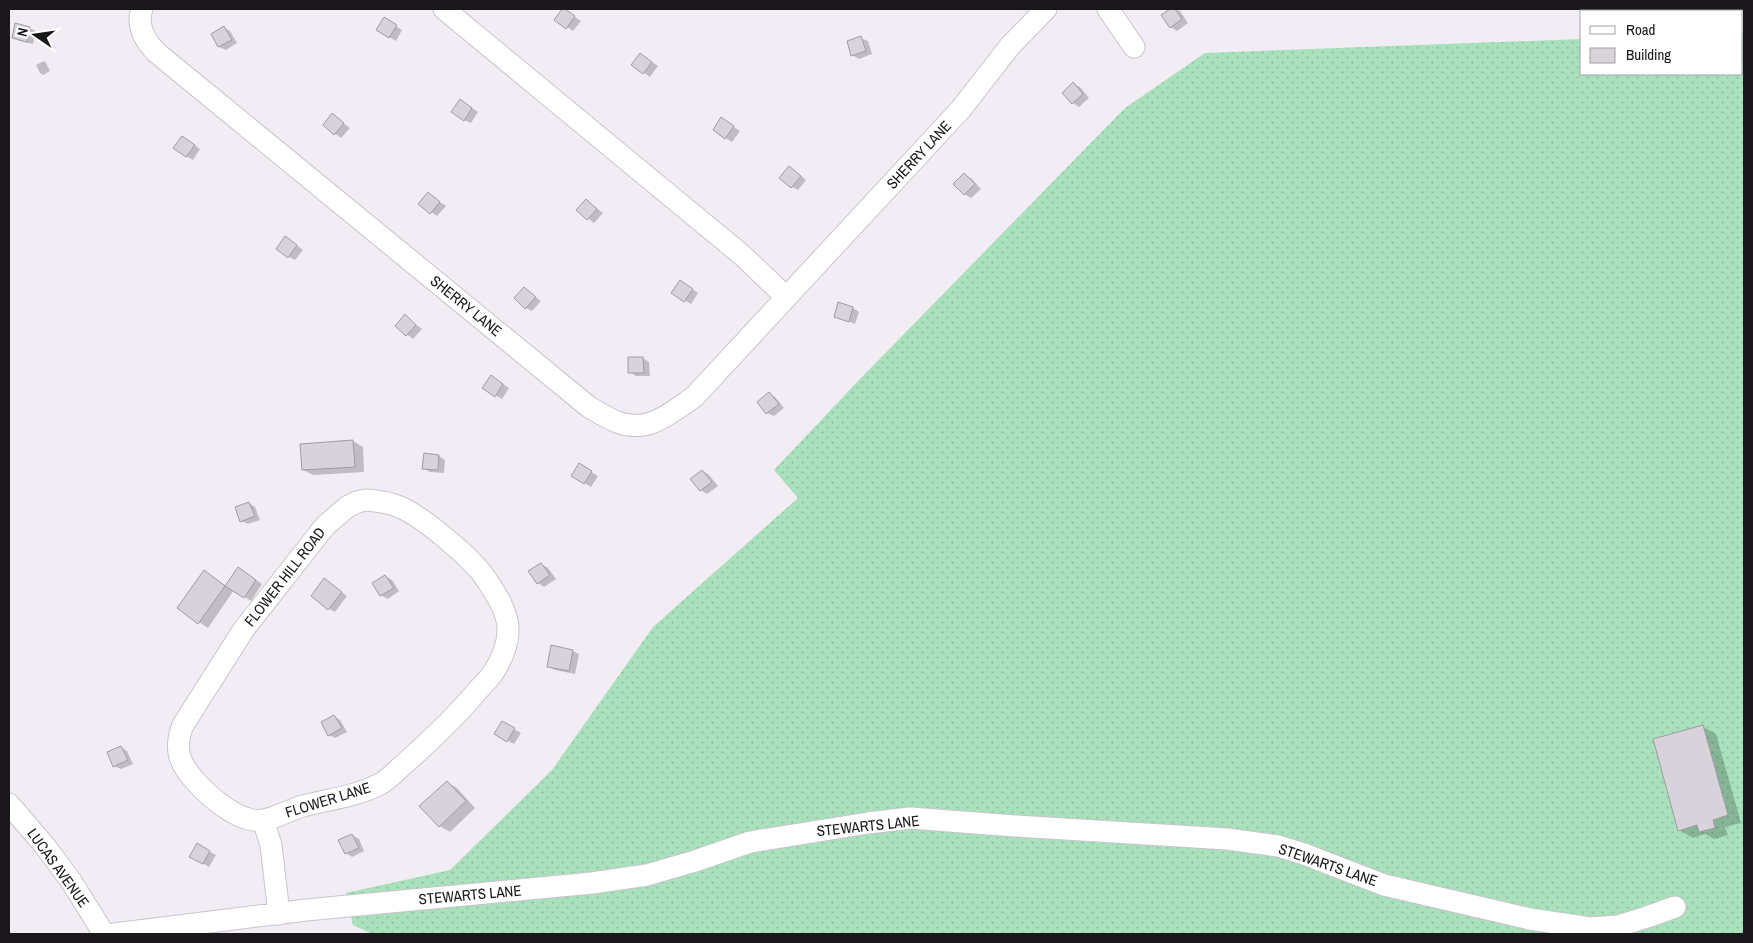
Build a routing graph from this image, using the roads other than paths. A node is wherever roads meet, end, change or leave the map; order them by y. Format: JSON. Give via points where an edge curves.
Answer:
{"nodes":[{"id":1,"x":142,"y":9,"type":"edge"},
{"id":2,"x":444,"y":9,"type":"edge"},
{"id":3,"x":1046,"y":9,"type":"edge"},
{"id":4,"x":1108,"y":9,"type":"edge"},
{"id":5,"x":1134,"y":47,"type":"dead end"},
{"id":6,"x":786,"y":298,"type":"junction"},
{"id":7,"x":413,"y":756,"type":"joint"},
{"id":8,"x":9,"y":804,"type":"edge"},
{"id":9,"x":263,"y":820,"type":"junction"},
{"id":10,"x":1675,"y":906,"type":"dead end"},
{"id":11,"x":279,"y":914,"type":"junction"},
{"id":12,"x":104,"y":934,"type":"edge"},
{"id":13,"x":114,"y":934,"type":"edge"}],
"edges":[{"from":1,"to":6,"type":"street","name":"SHERRY LANE","via":[[142,32],[157,53],[589,406],[615,421],[643,426],[660,420],[694,397]]},
{"from":2,"to":6,"type":"street","via":[[742,255]]},
{"from":3,"to":6,"type":"street","name":"SHERRY LANE","via":[[1010,46],[962,109]]},
{"from":4,"to":5,"type":"street"},
{"from":7,"to":9,"type":"street","name":"FLOWER LANE","via":[[381,784],[348,797],[303,806]]},
{"from":7,"to":9,"type":"street","name":"FLOWER HILL ROAD","via":[[465,706],[494,671],[504,653],[508,630],[495,592],[481,572],[433,528],[406,510],[366,500],[346,507],[324,526],[244,630],[180,732],[178,750],[185,770],[212,798],[238,815]]},
{"from":8,"to":12,"type":"street","name":"LUCAS AVENUE","via":[[45,846]]},
{"from":9,"to":11,"type":"street","via":[[271,845]]},
{"from":10,"to":11,"type":"street","name":"STEWARTS LANE","via":[[1618,926],[1590,928],[1530,919],[1384,885],[1278,846],[1227,839],[910,818],[750,842],[647,875],[592,884]]},
{"from":11,"to":13,"type":"street","name":"STEWARTS LANE"}]}
